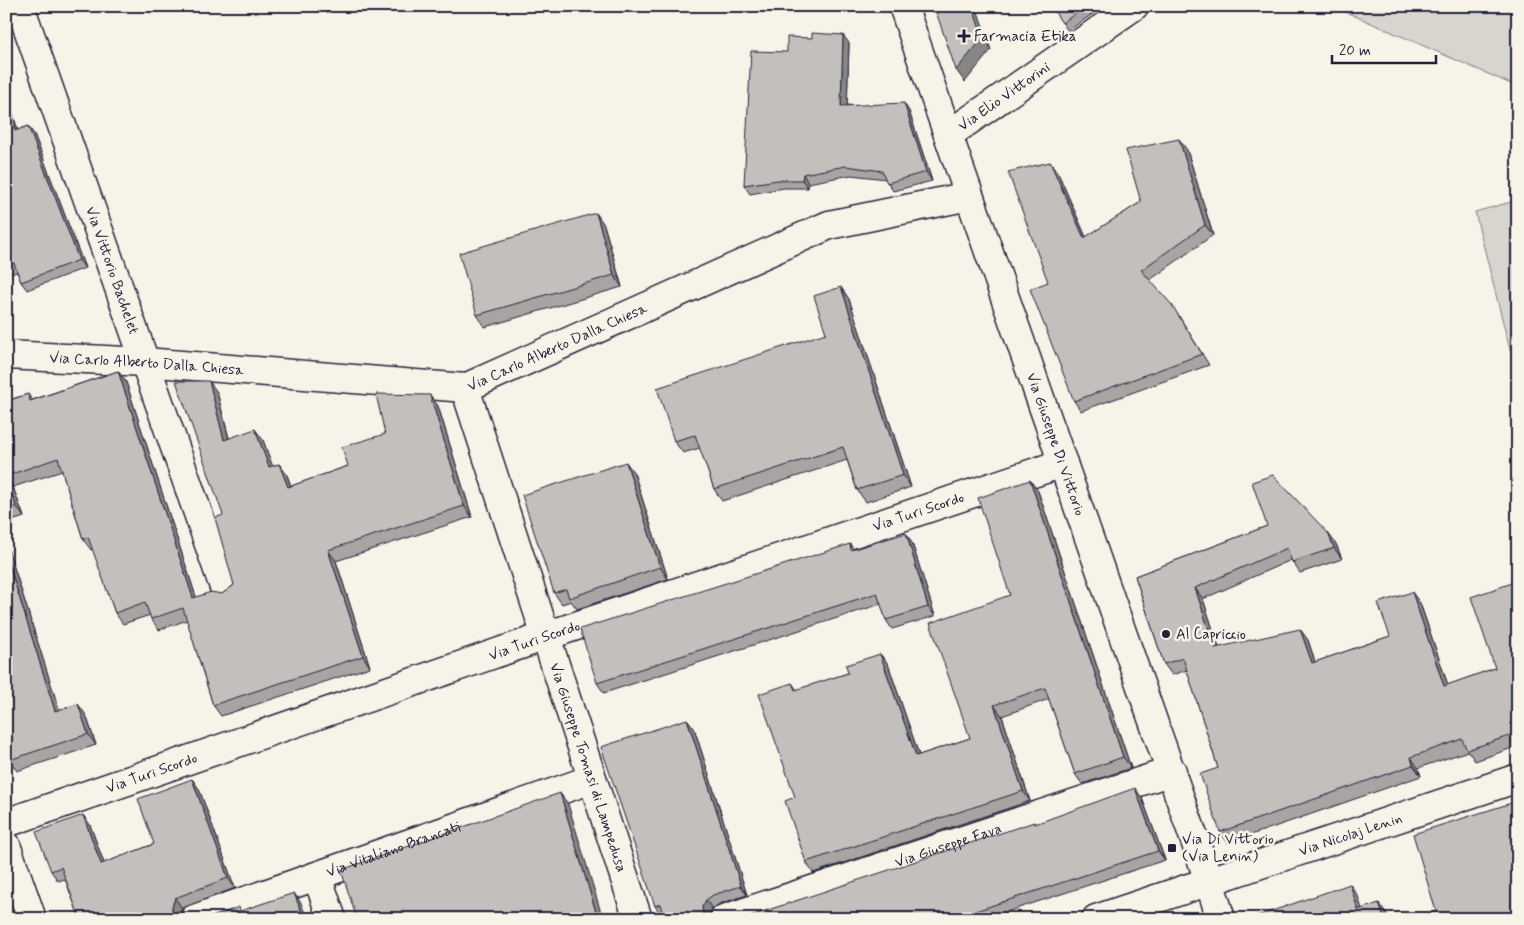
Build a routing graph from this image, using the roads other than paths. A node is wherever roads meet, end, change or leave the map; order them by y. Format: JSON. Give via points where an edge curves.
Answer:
{"nodes":[{"id":1,"x":20,"y":6,"type":"edge"},
{"id":2,"x":903,"y":6,"type":"edge"},
{"id":3,"x":1134,"y":6,"type":"edge"},
{"id":4,"x":948,"y":135,"type":"junction"},
{"id":5,"x":969,"y":196,"type":"junction"},
{"id":6,"x":6,"y":355,"type":"edge"},
{"id":7,"x":144,"y":362,"type":"junction"},
{"id":8,"x":465,"y":388,"type":"junction"},
{"id":9,"x":1064,"y":462,"type":"junction"},
{"id":10,"x":225,"y":590,"type":"edge"},
{"id":11,"x":546,"y":636,"type":"junction"},
{"id":12,"x":1172,"y":771,"type":"junction"},
{"id":13,"x":1518,"y":778,"type":"edge"},
{"id":14,"x":592,"y":779,"type":"junction"},
{"id":15,"x":6,"y":822,"type":"edge"},
{"id":16,"x":6,"y":845,"type":"edge"},
{"id":17,"x":317,"y":876,"type":"junction"},
{"id":18,"x":1209,"y":881,"type":"junction"},
{"id":19,"x":32,"y":919,"type":"edge"},
{"id":20,"x":194,"y":919,"type":"edge"},
{"id":21,"x":332,"y":919,"type":"edge"},
{"id":22,"x":638,"y":919,"type":"edge"},
{"id":23,"x":724,"y":919,"type":"edge"},
{"id":24,"x":1096,"y":919,"type":"edge"},
{"id":25,"x":1221,"y":919,"type":"edge"}],
"edges":[{"from":1,"to":7,"type":"street","name":"Via Vittorio Bachelet"},
{"from":2,"to":4,"type":"street","name":"Via Giuseppe Di Vittorio"},
{"from":3,"to":4,"type":"street","name":"Via Elio Vittorini"},
{"from":4,"to":5,"type":"street","name":"Via Giuseppe Di Vittorio"},
{"from":5,"to":8,"type":"street","name":"Via Carlo Alberto Dalla Chiesa","via":[[829,225]]},
{"from":5,"to":9,"type":"street","name":"Via Giuseppe Di Vittorio"},
{"from":6,"to":7,"type":"street","name":"Via Carlo Alberto Dalla Chiesa"},
{"from":7,"to":8,"type":"street","name":"Via Carlo Alberto Dalla Chiesa"},
{"from":7,"to":10,"type":"street","name":"Via Vittorio Bachelet"},
{"from":8,"to":11,"type":"street","name":"Via Giuseppe Tomasi di Lampedusa"},
{"from":9,"to":11,"type":"street","name":"Via Turi Scordo"},
{"from":9,"to":12,"type":"street","name":"Via Giuseppe Di Vittorio"},
{"from":11,"to":14,"type":"street","name":"Via Giuseppe Tomasi di Lampedusa"},
{"from":11,"to":15,"type":"street","name":"Via Turi Scordo"},
{"from":12,"to":18,"type":"street","name":"Via Giuseppe Di Vittorio"},
{"from":12,"to":23,"type":"street","name":"Via Giuseppe Fava"},
{"from":13,"to":18,"type":"street","name":"Via Nicolaj Lenin"},
{"from":14,"to":17,"type":"street","name":"Via Vitaliano Brancati"},
{"from":14,"to":22,"type":"street","name":"Via Giuseppe Tomasi di Lampedusa"},
{"from":16,"to":19,"type":"street"},
{"from":17,"to":20,"type":"street","name":"Via Vitaliano Brancati"},
{"from":17,"to":21,"type":"street"},
{"from":18,"to":24,"type":"street","name":"Via Nicolaj Lenin"},
{"from":18,"to":25,"type":"street","name":"Via Giuseppe Di Vittorio"}]}
